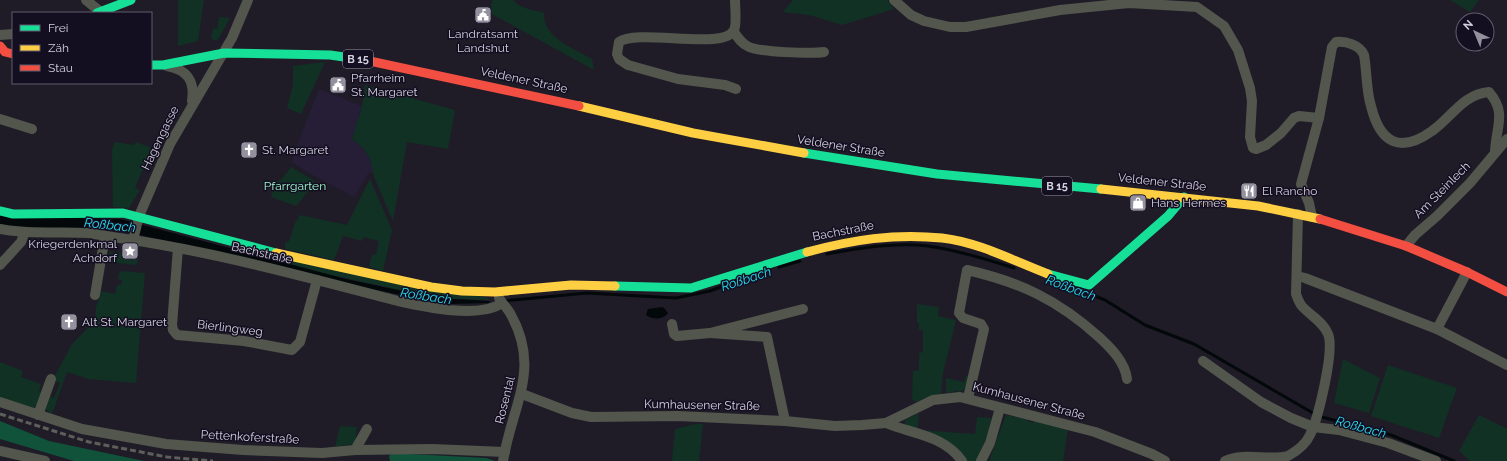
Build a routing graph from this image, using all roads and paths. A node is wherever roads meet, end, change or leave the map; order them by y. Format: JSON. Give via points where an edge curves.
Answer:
{"nodes":[{"id":1,"x":86,"y":0,"type":"edge"},
{"id":2,"x":131,"y":0,"type":"edge"},
{"id":3,"x":248,"y":0,"type":"edge"},
{"id":4,"x":735,"y":0,"type":"edge"},
{"id":5,"x":894,"y":0,"type":"edge"},
{"id":6,"x":1197,"y":4,"type":"edge"},
{"id":7,"x":99,"y":12,"type":"edge"},
{"id":8,"x":102,"y":12,"type":"edge"},
{"id":9,"x":734,"y":32,"type":"junction"},
{"id":10,"x":12,"y":34,"type":"edge"},
{"id":11,"x":0,"y":35,"type":"edge"},
{"id":12,"x":12,"y":43,"type":"edge"},
{"id":13,"x":0,"y":46,"type":"edge"},
{"id":14,"x":824,"y":52,"type":"dead end"},
{"id":15,"x":224,"y":53,"type":"junction"},
{"id":16,"x":12,"y":54,"type":"edge"},
{"id":17,"x":155,"y":64,"type":"edge"},
{"id":18,"x":736,"y":89,"type":"dead end"},
{"id":19,"x":192,"y":104,"type":"junction"},
{"id":20,"x":1319,"y":118,"type":"junction"},
{"id":21,"x":0,"y":119,"type":"edge"},
{"id":22,"x":32,"y":129,"type":"dead end"},
{"id":23,"x":1507,"y":139,"type":"edge"},
{"id":24,"x":1495,"y":152,"type":"junction"},
{"id":25,"x":1184,"y":197,"type":"junction"},
{"id":26,"x":0,"y":211,"type":"edge"},
{"id":27,"x":1298,"y":214,"type":"junction"},
{"id":28,"x":1312,"y":217,"type":"junction"},
{"id":29,"x":136,"y":228,"type":"junction"},
{"id":30,"x":0,"y":229,"type":"edge"},
{"id":31,"x":25,"y":232,"type":"junction"},
{"id":32,"x":105,"y":236,"type":"junction"},
{"id":33,"x":1406,"y":246,"type":"junction"},
{"id":34,"x":178,"y":248,"type":"junction"},
{"id":35,"x":0,"y":265,"type":"edge"},
{"id":36,"x":1467,"y":272,"type":"junction"},
{"id":37,"x":1297,"y":276,"type":"junction"},
{"id":38,"x":317,"y":280,"type":"junction"},
{"id":39,"x":1507,"y":292,"type":"edge"},
{"id":40,"x":95,"y":295,"type":"dead end"},
{"id":41,"x":499,"y":300,"type":"junction"},
{"id":42,"x":803,"y":309,"type":"dead end"},
{"id":43,"x":763,"y":319,"type":"junction"},
{"id":44,"x":672,"y":324,"type":"dead end"},
{"id":45,"x":1438,"y":329,"type":"junction"},
{"id":46,"x":710,"y":333,"type":"junction"},
{"id":47,"x":767,"y":338,"type":"junction"},
{"id":48,"x":1203,"y":361,"type":"dead end"},
{"id":49,"x":1507,"y":365,"type":"edge"},
{"id":50,"x":51,"y":379,"type":"dead end"},
{"id":51,"x":1127,"y":379,"type":"dead end"},
{"id":52,"x":522,"y":394,"type":"junction"},
{"id":53,"x":968,"y":398,"type":"junction"},
{"id":54,"x":0,"y":402,"type":"edge"},
{"id":55,"x":1000,"y":408,"type":"junction"},
{"id":56,"x":38,"y":415,"type":"junction"},
{"id":57,"x":785,"y":421,"type":"junction"},
{"id":58,"x":886,"y":423,"type":"junction"},
{"id":59,"x":1314,"y":424,"type":"junction"},
{"id":60,"x":367,"y":428,"type":"dead end"},
{"id":61,"x":355,"y":450,"type":"junction"},
{"id":62,"x":0,"y":451,"type":"edge"},
{"id":63,"x":504,"y":457,"type":"edge"},
{"id":64,"x":45,"y":461,"type":"edge"},
{"id":65,"x":962,"y":461,"type":"edge"},
{"id":66,"x":981,"y":461,"type":"edge"},
{"id":67,"x":1165,"y":461,"type":"edge"},
{"id":68,"x":1225,"y":461,"type":"edge"},
{"id":69,"x":1436,"y":461,"type":"edge"}],
"edges":[{"from":1,"to":7,"type":"street"},
{"from":2,"to":8,"type":"main road"},
{"from":3,"to":15,"type":"street","name":"Hagengasse"},
{"from":4,"to":9,"type":"street"},
{"from":5,"to":6,"type":"street","via":[[911,15],[923,21],[950,28],[1060,10],[1129,3]]},
{"from":6,"to":20,"type":"street","via":[[1224,26],[1238,50],[1250,88],[1250,136],[1253,148],[1266,145],[1294,118]]},
{"from":9,"to":14,"type":"street","via":[[745,45],[758,50],[814,54]]},
{"from":9,"to":18,"type":"street","via":[[728,36],[697,40],[633,37],[619,42],[617,54],[628,65],[678,79],[725,85]]},
{"from":10,"to":11,"type":"street"},
{"from":12,"to":13,"type":"main road"},
{"from":13,"to":16,"type":"main road","via":[[5,52]]},
{"from":15,"to":17,"type":"main road","name":"Veldener Straße","number":"B 15"},
{"from":15,"to":19,"type":"street","name":"Hagengasse"},
{"from":15,"to":25,"type":"main road","name":"Veldener Straße","number":"B 15","via":[[338,56],[523,93],[693,133],[796,152],[938,174]]},
{"from":17,"to":19,"type":"street","name":"Veldener Straße","via":[[182,71],[191,80]]},
{"from":19,"to":29,"type":"street","name":"Hagengasse","via":[[170,144]]},
{"from":20,"to":24,"type":"street","name":"Am Steinlech","via":[[1332,47],[1336,42],[1346,42],[1359,48],[1364,54],[1370,105],[1377,124],[1396,144],[1415,141],[1432,131],[1469,98],[1480,92],[1489,92],[1504,107],[1506,114],[1495,144]]},
{"from":20,"to":28,"type":"street","via":[[1301,184]]},
{"from":21,"to":22,"type":"street"},
{"from":23,"to":24,"type":"street","name":"Am Steinlech"},
{"from":24,"to":33,"type":"street","name":"Am Steinlech","via":[[1470,183]]},
{"from":25,"to":27,"type":"main road","name":"Veldener Straße","number":"B 15","via":[[1258,206]]},
{"from":25,"to":41,"type":"main road","name":"Bachstraße","via":[[1168,216],[1089,285],[1057,278],[993,252],[956,241],[942,238],[885,236],[841,243],[690,288],[571,285]]},
{"from":26,"to":29,"type":"main road","name":"Bachstraße","via":[[24,214],[123,214]]},
{"from":27,"to":28,"type":"main road","name":"Veldener Straße","number":"B 15"},
{"from":27,"to":37,"type":"street"},
{"from":28,"to":33,"type":"main road","name":"Veldener Straße","number":"B 15"},
{"from":29,"to":32,"type":"street","name":"Bachstraße"},
{"from":29,"to":34,"type":"street","name":"Bachstraße"},
{"from":29,"to":41,"type":"main road","name":"Bachstraße","via":[[222,240],[353,271]]},
{"from":30,"to":31,"type":"street","name":"Bachstraße"},
{"from":31,"to":32,"type":"street","name":"Bachstraße"},
{"from":31,"to":35,"type":"street","via":[[21,242]]},
{"from":32,"to":40,"type":"street"},
{"from":33,"to":36,"type":"main road","name":"Veldener Straße","number":"B 15"},
{"from":34,"to":38,"type":"street","name":"Bachstraße"},
{"from":34,"to":38,"type":"street","name":"Bierlingweg","via":[[172,325],[177,335],[244,341],[292,350],[300,342]]},
{"from":36,"to":39,"type":"main road","name":"Veldener Straße","number":"B 15"},
{"from":36,"to":45,"type":"street"},
{"from":37,"to":45,"type":"street"},
{"from":37,"to":59,"type":"street","via":[[1296,294],[1301,305],[1326,330],[1330,341],[1321,405]]},
{"from":38,"to":41,"type":"street","name":"Bachstraße","via":[[419,306],[485,310]]},
{"from":41,"to":52,"type":"street","name":"Rosental","via":[[509,312],[522,342],[526,368]]},
{"from":42,"to":43,"type":"street"},
{"from":43,"to":46,"type":"street"},
{"from":43,"to":47,"type":"street"},
{"from":44,"to":46,"type":"street","via":[[674,334],[678,336]]},
{"from":45,"to":49,"type":"street"},
{"from":46,"to":47,"type":"street"},
{"from":47,"to":57,"type":"street"},
{"from":48,"to":59,"type":"street","via":[[1261,402],[1291,418]]},
{"from":50,"to":56,"type":"street"},
{"from":51,"to":53,"type":"street","via":[[1126,370],[1108,345],[1069,311],[1000,278],[967,270],[959,306],[960,315],[966,320],[981,324],[984,330]]},
{"from":52,"to":57,"type":"street","name":"Kumhausener Straße","via":[[572,413],[591,417],[678,416]]},
{"from":52,"to":63,"type":"street","name":"Rosental"},
{"from":53,"to":55,"type":"street","name":"Kumhausener Straße"},
{"from":53,"to":58,"type":"street","name":"Kumhausener Straße","via":[[933,400]]},
{"from":54,"to":56,"type":"street","name":"Pettenkoferstraße"},
{"from":55,"to":66,"type":"street","via":[[990,443]]},
{"from":55,"to":67,"type":"street","name":"Kumhausener Straße","via":[[1095,432]]},
{"from":56,"to":61,"type":"street","name":"Pettenkoferstraße","via":[[82,429],[166,444],[322,453]]},
{"from":57,"to":58,"type":"street","name":"Kumhausener Straße","via":[[834,426]]},
{"from":58,"to":65,"type":"street","name":"Kumhausener Straße","via":[[931,437],[945,445]]},
{"from":59,"to":68,"type":"street","via":[[1303,445],[1288,456],[1271,460],[1240,458]]},
{"from":59,"to":69,"type":"street","via":[[1388,443]]},
{"from":60,"to":61,"type":"street"},
{"from":61,"to":63,"type":"street","name":"Pettenkoferstraße","via":[[432,449]]},
{"from":62,"to":64,"type":"street"}]}
